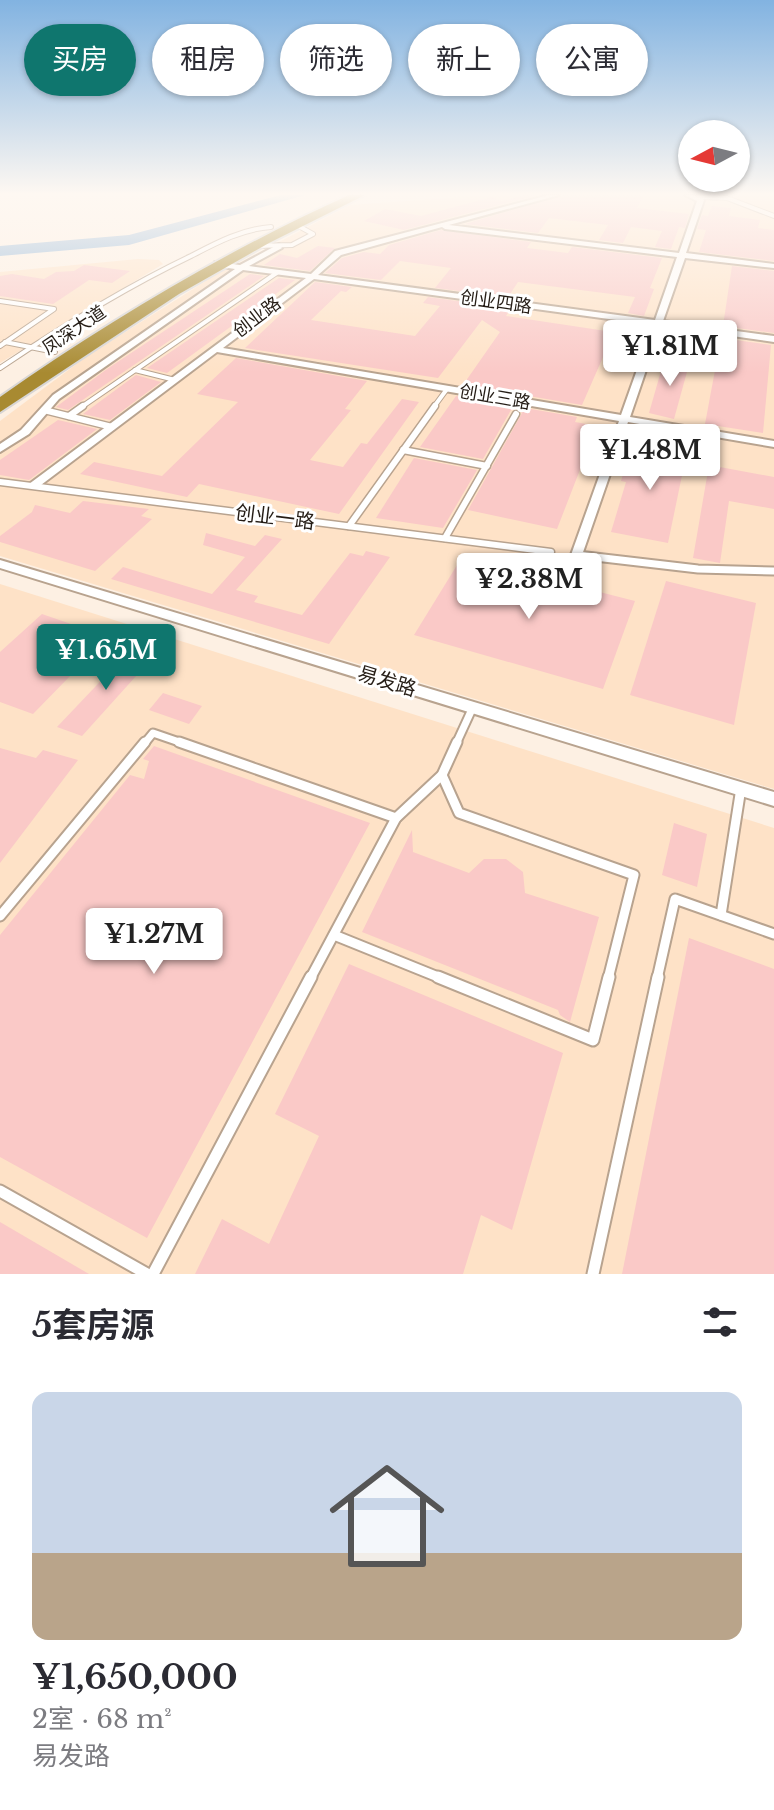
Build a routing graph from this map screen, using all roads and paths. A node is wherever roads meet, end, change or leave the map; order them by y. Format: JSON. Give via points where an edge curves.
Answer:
{"nodes":[{"id":1,"x":192,"y":254,"type":"edge"},
{"id":2,"x":220,"y":254,"type":"edge"},
{"id":3,"x":236,"y":254,"type":"edge"},
{"id":4,"x":264,"y":254,"type":"edge"},
{"id":5,"x":339,"y":254,"type":"edge"},
{"id":6,"x":677,"y":254,"type":"edge"},
{"id":7,"x":682,"y":255,"type":"junction"},
{"id":8,"x":218,"y":264,"type":"junction"},
{"id":9,"x":774,"y":266,"type":"edge"},
{"id":10,"x":242,"y":267,"type":"junction"},
{"id":11,"x":278,"y":272,"type":"junction"},
{"id":12,"x":312,"y":277,"type":"junction"},
{"id":13,"x":0,"y":301,"type":"edge"},
{"id":14,"x":658,"y":324,"type":"junction"},
{"id":15,"x":0,"y":337,"type":"edge"},
{"id":16,"x":774,"y":339,"type":"edge"},
{"id":17,"x":5,"y":342,"type":"edge"},
{"id":18,"x":31,"y":347,"type":"junction"},
{"id":19,"x":215,"y":349,"type":"junction"},
{"id":20,"x":55,"y":352,"type":"junction"},
{"id":21,"x":0,"y":368,"type":"edge"},
{"id":22,"x":135,"y":370,"type":"junction"},
{"id":23,"x":175,"y":380,"type":"junction"},
{"id":24,"x":447,"y":389,"type":"junction"},
{"id":25,"x":0,"y":390,"type":"edge"},
{"id":26,"x":0,"y":406,"type":"edge"},
{"id":27,"x":44,"y":410,"type":"junction"},
{"id":28,"x":516,"y":414,"type":"dead end"},
{"id":29,"x":69,"y":416,"type":"junction"},
{"id":30,"x":624,"y":419,"type":"junction"},
{"id":31,"x":112,"y":427,"type":"junction"},
{"id":32,"x":774,"y":444,"type":"edge"},
{"id":33,"x":0,"y":449,"type":"edge"},
{"id":34,"x":403,"y":450,"type":"junction"},
{"id":35,"x":487,"y":466,"type":"junction"},
{"id":36,"x":0,"y":482,"type":"edge"},
{"id":37,"x":33,"y":486,"type":"junction"},
{"id":38,"x":349,"y":526,"type":"junction"},
{"id":39,"x":445,"y":538,"type":"junction"},
{"id":40,"x":551,"y":552,"type":"dead end"},
{"id":41,"x":577,"y":555,"type":"joint"},
{"id":42,"x":0,"y":564,"type":"edge"},
{"id":43,"x":774,"y":571,"type":"edge"},
{"id":44,"x":473,"y":707,"type":"junction"},
{"id":45,"x":442,"y":775,"type":"junction"},
{"id":46,"x":741,"y":788,"type":"junction"},
{"id":47,"x":774,"y":799,"type":"edge"},
{"id":48,"x":396,"y":818,"type":"junction"},
{"id":49,"x":721,"y":915,"type":"junction"},
{"id":50,"x":0,"y":916,"type":"edge"},
{"id":51,"x":774,"y":934,"type":"edge"},
{"id":52,"x":334,"y":935,"type":"junction"},
{"id":53,"x":0,"y":1191,"type":"edge"},
{"id":54,"x":147,"y":1274,"type":"edge"},
{"id":55,"x":153,"y":1274,"type":"edge"},
{"id":56,"x":593,"y":1274,"type":"edge"}],
"edges":[{"from":1,"to":18,"type":"lane"},
{"from":2,"to":20,"type":"highway","name":"凤深大道"},
{"from":3,"to":8,"type":"highway","name":"凤深大道"},
{"from":4,"to":10,"type":"street"},
{"from":5,"to":12,"type":"street","name":"创业路"},
{"from":6,"to":7,"type":"street"},
{"from":7,"to":9,"type":"street"},
{"from":7,"to":14,"type":"street"},
{"from":8,"to":10,"type":"street","name":"创业四路"},
{"from":8,"to":26,"type":"highway","name":"凤深大道","via":[[116,325]]},
{"from":10,"to":11,"type":"street","name":"创业四路"},
{"from":10,"to":27,"type":"street"},
{"from":11,"to":12,"type":"street","name":"创业四路"},
{"from":11,"to":22,"type":"lane"},
{"from":12,"to":14,"type":"street","name":"创业四路"},
{"from":12,"to":19,"type":"street","name":"创业路"},
{"from":13,"to":17,"type":"lane","via":[[54,309]]},
{"from":14,"to":16,"type":"street","name":"创业四路"},
{"from":14,"to":30,"type":"street"},
{"from":15,"to":17,"type":"lane"},
{"from":17,"to":18,"type":"lane"},
{"from":18,"to":20,"type":"lane"},
{"from":18,"to":21,"type":"lane"},
{"from":19,"to":23,"type":"street","name":"创业路"},
{"from":19,"to":24,"type":"street","name":"创业三路"},
{"from":20,"to":25,"type":"highway","name":"凤深大道"},
{"from":22,"to":23,"type":"lane"},
{"from":22,"to":29,"type":"lane"},
{"from":23,"to":31,"type":"street","name":"创业路"},
{"from":24,"to":30,"type":"street","name":"创业三路"},
{"from":24,"to":34,"type":"lane"},
{"from":27,"to":29,"type":"lane"},
{"from":27,"to":33,"type":"street"},
{"from":28,"to":35,"type":"lane"},
{"from":29,"to":31,"type":"lane"},
{"from":30,"to":32,"type":"street","name":"创业三路"},
{"from":30,"to":41,"type":"street"},
{"from":31,"to":37,"type":"street","name":"创业路"},
{"from":34,"to":35,"type":"lane"},
{"from":34,"to":38,"type":"lane"},
{"from":35,"to":39,"type":"lane"},
{"from":36,"to":37,"type":"lane","name":"创业一路"},
{"from":37,"to":38,"type":"lane","name":"创业一路"},
{"from":38,"to":39,"type":"lane","name":"创业一路"},
{"from":39,"to":40,"type":"lane","name":"创业一路"},
{"from":41,"to":43,"type":"lane","via":[[687,568]]},
{"from":42,"to":44,"type":"street","name":"易发路"},
{"from":44,"to":45,"type":"lane"},
{"from":44,"to":46,"type":"street","name":"易发路"},
{"from":45,"to":48,"type":"lane"},
{"from":45,"to":52,"type":"lane","via":[[459,813],[634,875],[593,1040]]},
{"from":46,"to":47,"type":"street","name":"易发路"},
{"from":46,"to":49,"type":"lane"},
{"from":48,"to":50,"type":"lane","via":[[153,733]]},
{"from":48,"to":52,"type":"lane"},
{"from":49,"to":51,"type":"lane"},
{"from":49,"to":56,"type":"lane","via":[[675,899]]},
{"from":52,"to":55,"type":"lane"},
{"from":53,"to":54,"type":"lane"}]}
